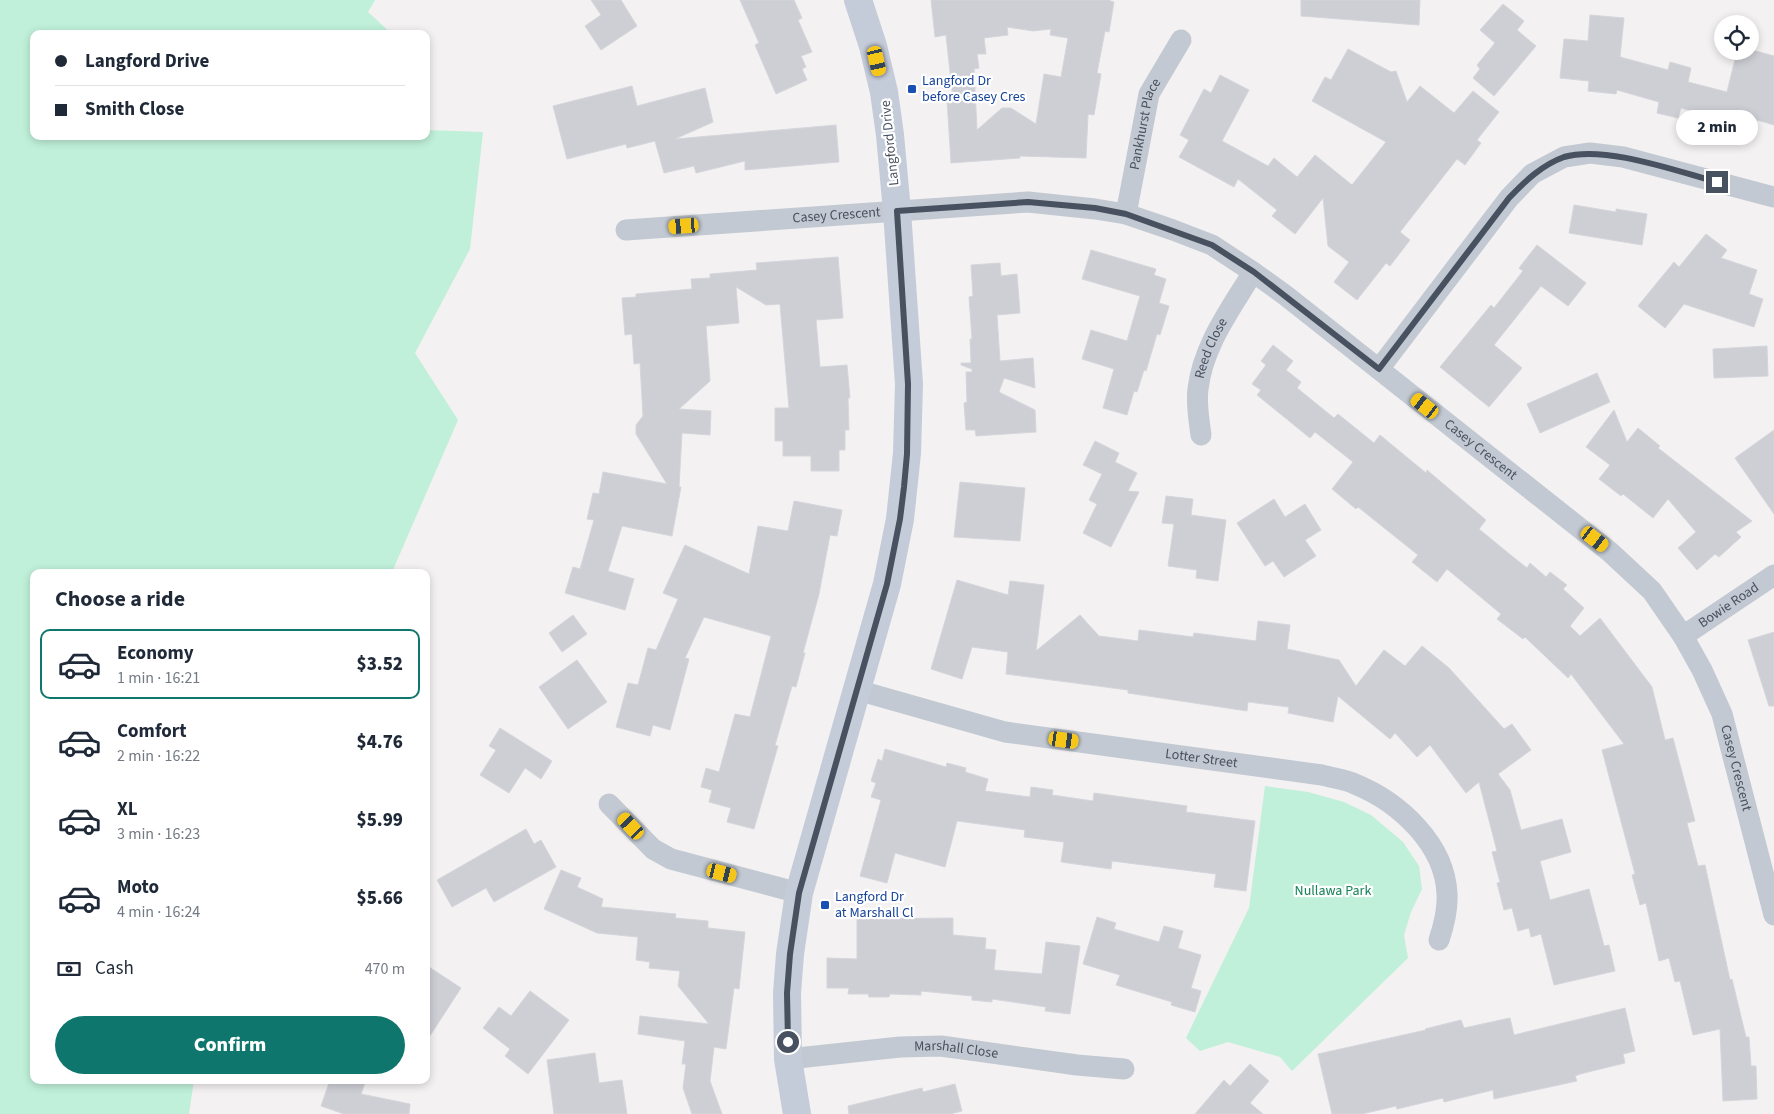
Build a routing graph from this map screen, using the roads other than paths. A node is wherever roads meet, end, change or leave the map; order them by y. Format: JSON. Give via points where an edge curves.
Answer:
{"nodes":[{"id":1,"x":858,"y":0,"type":"edge"},
{"id":2,"x":1181,"y":40,"type":"dead end"},
{"id":3,"x":1774,"y":197,"type":"edge"},
{"id":4,"x":897,"y":211,"type":"junction"},
{"id":5,"x":1126,"y":214,"type":"junction"},
{"id":6,"x":626,"y":230,"type":"dead end"},
{"id":7,"x":1254,"y":272,"type":"junction"},
{"id":8,"x":1379,"y":369,"type":"junction"},
{"id":9,"x":1200,"y":435,"type":"dead end"},
{"id":10,"x":1774,"y":575,"type":"edge"},
{"id":11,"x":1683,"y":636,"type":"junction"},
{"id":12,"x":857,"y":690,"type":"junction"},
{"id":13,"x":609,"y":804,"type":"dead end"},
{"id":14,"x":799,"y":893,"type":"junction"},
{"id":15,"x":1773,"y":903,"type":"edge"},
{"id":16,"x":1439,"y":940,"type":"dead end"},
{"id":17,"x":788,"y":1059,"type":"junction"},
{"id":18,"x":1124,"y":1069,"type":"dead end"},
{"id":19,"x":797,"y":1114,"type":"edge"}],
"edges":[{"from":1,"to":4,"type":"street","name":"Langford Drive","via":[[884,92]]},
{"from":2,"to":5,"type":"street","name":"Pankhurst Place","via":[[1150,94]]},
{"from":3,"to":8,"type":"street","via":[[1623,157],[1590,153],[1564,158],[1532,174],[1509,198]]},
{"from":4,"to":5,"type":"street","name":"Casey Crescent","via":[[1028,202]]},
{"from":4,"to":6,"type":"street","name":"Casey Crescent"},
{"from":4,"to":12,"type":"street","name":"Langford Drive","via":[[908,384],[907,454],[900,519],[887,584]]},
{"from":5,"to":7,"type":"street","name":"Casey Crescent","via":[[1212,245]]},
{"from":7,"to":8,"type":"street","name":"Casey Crescent"},
{"from":7,"to":9,"type":"street","name":"Reed Close","via":[[1210,342],[1204,360],[1198,391]]},
{"from":8,"to":11,"type":"street","name":"Casey Crescent","via":[[1610,552],[1652,591]]},
{"from":10,"to":11,"type":"street","name":"Bowie Road"},
{"from":11,"to":15,"type":"street","name":"Casey Crescent","via":[[1722,714]]},
{"from":12,"to":14,"type":"street","name":"Langford Drive"},
{"from":12,"to":16,"type":"street","name":"Lotter Street","via":[[1005,732],[1322,775],[1354,783],[1386,800],[1402,813],[1438,858],[1447,894]]},
{"from":13,"to":14,"type":"street","via":[[653,849],[671,859]]},
{"from":14,"to":17,"type":"street","name":"Langford Drive","via":[[788,983]]},
{"from":17,"to":18,"type":"street","name":"Marshall Close","via":[[941,1046]]},
{"from":17,"to":19,"type":"street","name":"Langford Drive"}]}
